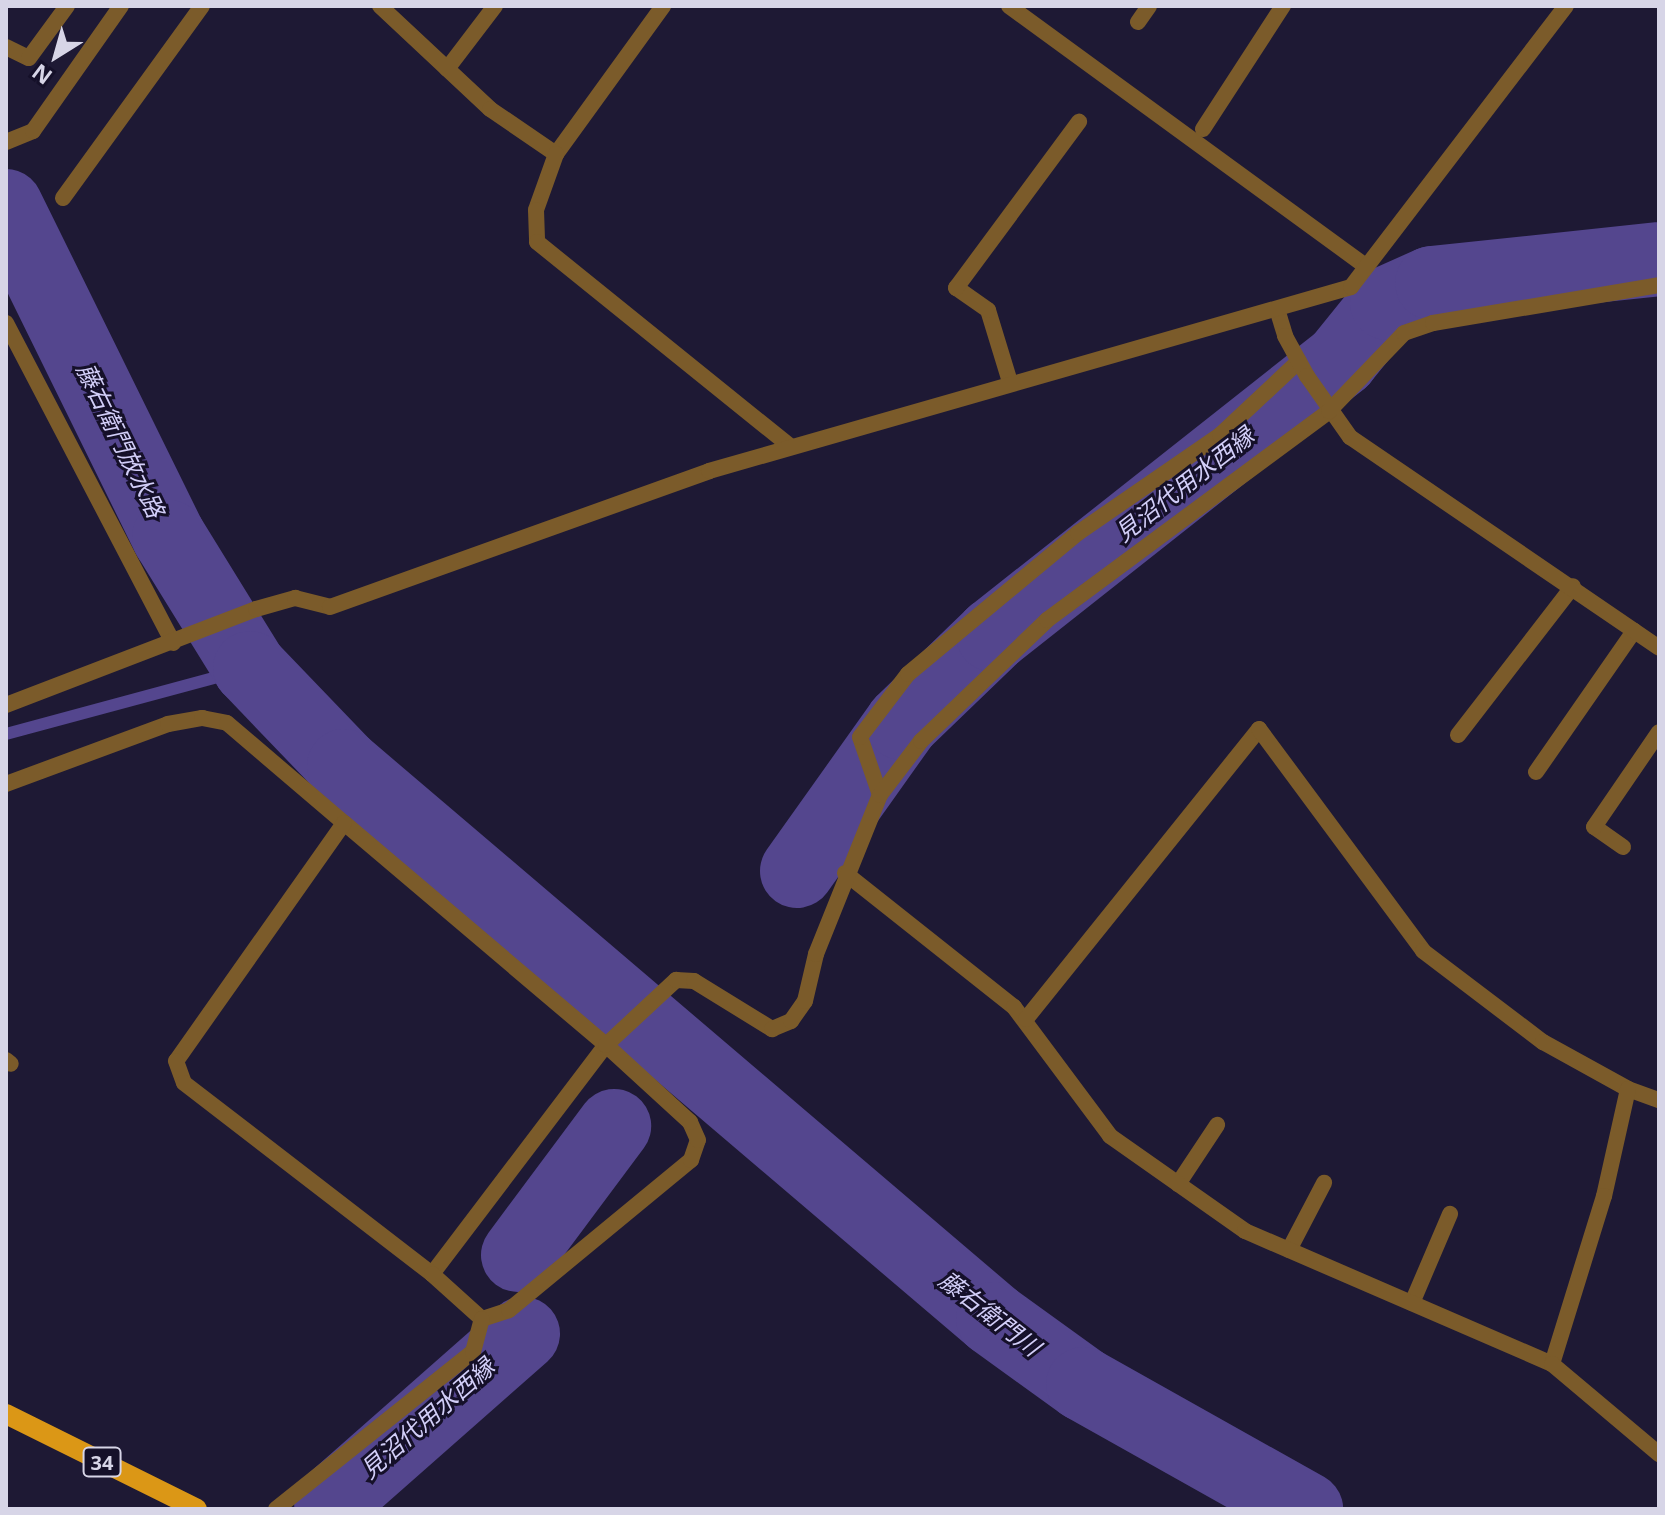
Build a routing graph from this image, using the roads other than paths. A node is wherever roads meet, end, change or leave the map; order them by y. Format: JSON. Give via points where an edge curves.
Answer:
{"nodes":[{"id":1,"x":67,"y":6,"type":"edge"},
{"id":2,"x":121,"y":6,"type":"edge"},
{"id":3,"x":202,"y":6,"type":"edge"},
{"id":4,"x":380,"y":6,"type":"edge"},
{"id":5,"x":495,"y":6,"type":"edge"},
{"id":6,"x":663,"y":6,"type":"edge"},
{"id":7,"x":1009,"y":6,"type":"edge"},
{"id":8,"x":1149,"y":6,"type":"edge"},
{"id":9,"x":1283,"y":6,"type":"edge"},
{"id":10,"x":1566,"y":6,"type":"edge"},
{"id":11,"x":1138,"y":22,"type":"dead end"},
{"id":12,"x":6,"y":47,"type":"edge"},
{"id":13,"x":447,"y":69,"type":"junction"},
{"id":14,"x":1079,"y":122,"type":"dead end"},
{"id":15,"x":1203,"y":129,"type":"dead end"},
{"id":16,"x":6,"y":142,"type":"edge"},
{"id":17,"x":556,"y":154,"type":"junction"},
{"id":18,"x":63,"y":198,"type":"dead end"},
{"id":19,"x":1366,"y":266,"type":"junction"},
{"id":20,"x":1659,"y":285,"type":"edge"},
{"id":21,"x":1277,"y":309,"type":"junction"},
{"id":22,"x":6,"y":323,"type":"edge"},
{"id":23,"x":1303,"y":368,"type":"junction"},
{"id":24,"x":1010,"y":382,"type":"junction"},
{"id":25,"x":1329,"y":411,"type":"junction"},
{"id":26,"x":790,"y":446,"type":"junction"},
{"id":27,"x":1573,"y":586,"type":"junction"},
{"id":28,"x":1634,"y":631,"type":"junction"},
{"id":29,"x":173,"y":643,"type":"junction"},
{"id":30,"x":1659,"y":648,"type":"edge"},
{"id":31,"x":6,"y":705,"type":"edge"},
{"id":32,"x":1659,"y":732,"type":"edge"},
{"id":33,"x":1458,"y":735,"type":"dead end"},
{"id":34,"x":1536,"y":772,"type":"dead end"},
{"id":35,"x":6,"y":784,"type":"edge"},
{"id":36,"x":880,"y":795,"type":"junction"},
{"id":37,"x":344,"y":823,"type":"junction"},
{"id":38,"x":1623,"y":847,"type":"dead end"},
{"id":39,"x":845,"y":873,"type":"junction"},
{"id":40,"x":1026,"y":1019,"type":"junction"},
{"id":41,"x":610,"y":1041,"type":"junction"},
{"id":42,"x":1628,"y":1089,"type":"junction"},
{"id":43,"x":1659,"y":1100,"type":"edge"},
{"id":44,"x":1217,"y":1125,"type":"dead end"},
{"id":45,"x":1324,"y":1183,"type":"dead end"},
{"id":46,"x":1178,"y":1184,"type":"junction"},
{"id":47,"x":1450,"y":1214,"type":"dead end"},
{"id":48,"x":1289,"y":1250,"type":"junction"},
{"id":49,"x":432,"y":1274,"type":"junction"},
{"id":50,"x":1412,"y":1303,"type":"junction"},
{"id":51,"x":482,"y":1319,"type":"junction"},
{"id":52,"x":1552,"y":1364,"type":"junction"},
{"id":53,"x":6,"y":1414,"type":"edge"},
{"id":54,"x":1659,"y":1454,"type":"edge"},
{"id":55,"x":197,"y":1509,"type":"edge"},
{"id":56,"x":276,"y":1509,"type":"edge"}],
"edges":[{"from":1,"to":12,"type":"street","via":[[29,58]]},
{"from":2,"to":16,"type":"street","via":[[33,131]]},
{"from":3,"to":18,"type":"street"},
{"from":4,"to":13,"type":"street"},
{"from":5,"to":13,"type":"street"},
{"from":6,"to":17,"type":"street"},
{"from":7,"to":19,"type":"street"},
{"from":8,"to":11,"type":"street"},
{"from":9,"to":15,"type":"street"},
{"from":10,"to":19,"type":"street"},
{"from":13,"to":17,"type":"street","via":[[490,109]]},
{"from":14,"to":24,"type":"street","via":[[956,288],[988,310]]},
{"from":17,"to":26,"type":"street","via":[[536,210],[537,242]]},
{"from":19,"to":21,"type":"street","via":[[1351,287]]},
{"from":20,"to":25,"type":"street","via":[[1433,323],[1404,333]]},
{"from":21,"to":23,"type":"street"},
{"from":21,"to":24,"type":"street"},
{"from":22,"to":29,"type":"street"},
{"from":23,"to":25,"type":"street"},
{"from":23,"to":36,"type":"street","via":[[1220,435],[1078,533],[908,674],[860,737]]},
{"from":24,"to":26,"type":"street"},
{"from":25,"to":27,"type":"street","via":[[1350,437]]},
{"from":25,"to":36,"type":"street","via":[[1047,620],[921,741]]},
{"from":26,"to":29,"type":"street","via":[[330,607],[295,598]]},
{"from":27,"to":28,"type":"street"},
{"from":27,"to":33,"type":"street"},
{"from":28,"to":30,"type":"street"},
{"from":28,"to":34,"type":"street"},
{"from":29,"to":31,"type":"street"},
{"from":32,"to":38,"type":"street","via":[[1594,827]]},
{"from":35,"to":37,"type":"street","via":[[168,724],[202,718],[227,723]]},
{"from":36,"to":39,"type":"street"},
{"from":37,"to":41,"type":"street"},
{"from":37,"to":49,"type":"street","via":[[176,1061],[184,1083]]},
{"from":39,"to":40,"type":"street"},
{"from":39,"to":41,"type":"street","via":[[805,1001],[791,1021],[772,1029],[694,981],[676,980]]},
{"from":40,"to":42,"type":"street","via":[[1259,729],[1423,951],[1543,1042]]},
{"from":40,"to":46,"type":"street","via":[[1110,1136]]},
{"from":41,"to":49,"type":"street"},
{"from":41,"to":51,"type":"street","via":[[690,1122],[698,1140],[691,1160],[509,1310]]},
{"from":42,"to":43,"type":"street"},
{"from":42,"to":52,"type":"street","via":[[1604,1196]]},
{"from":44,"to":46,"type":"street"},
{"from":45,"to":48,"type":"street"},
{"from":46,"to":48,"type":"street","via":[[1245,1231]]},
{"from":47,"to":50,"type":"street"},
{"from":48,"to":50,"type":"street"},
{"from":49,"to":51,"type":"street"},
{"from":50,"to":52,"type":"street"},
{"from":51,"to":56,"type":"street","via":[[473,1352]]},
{"from":52,"to":54,"type":"street"},
{"from":53,"to":55,"type":"main road","number":"34"}]}
